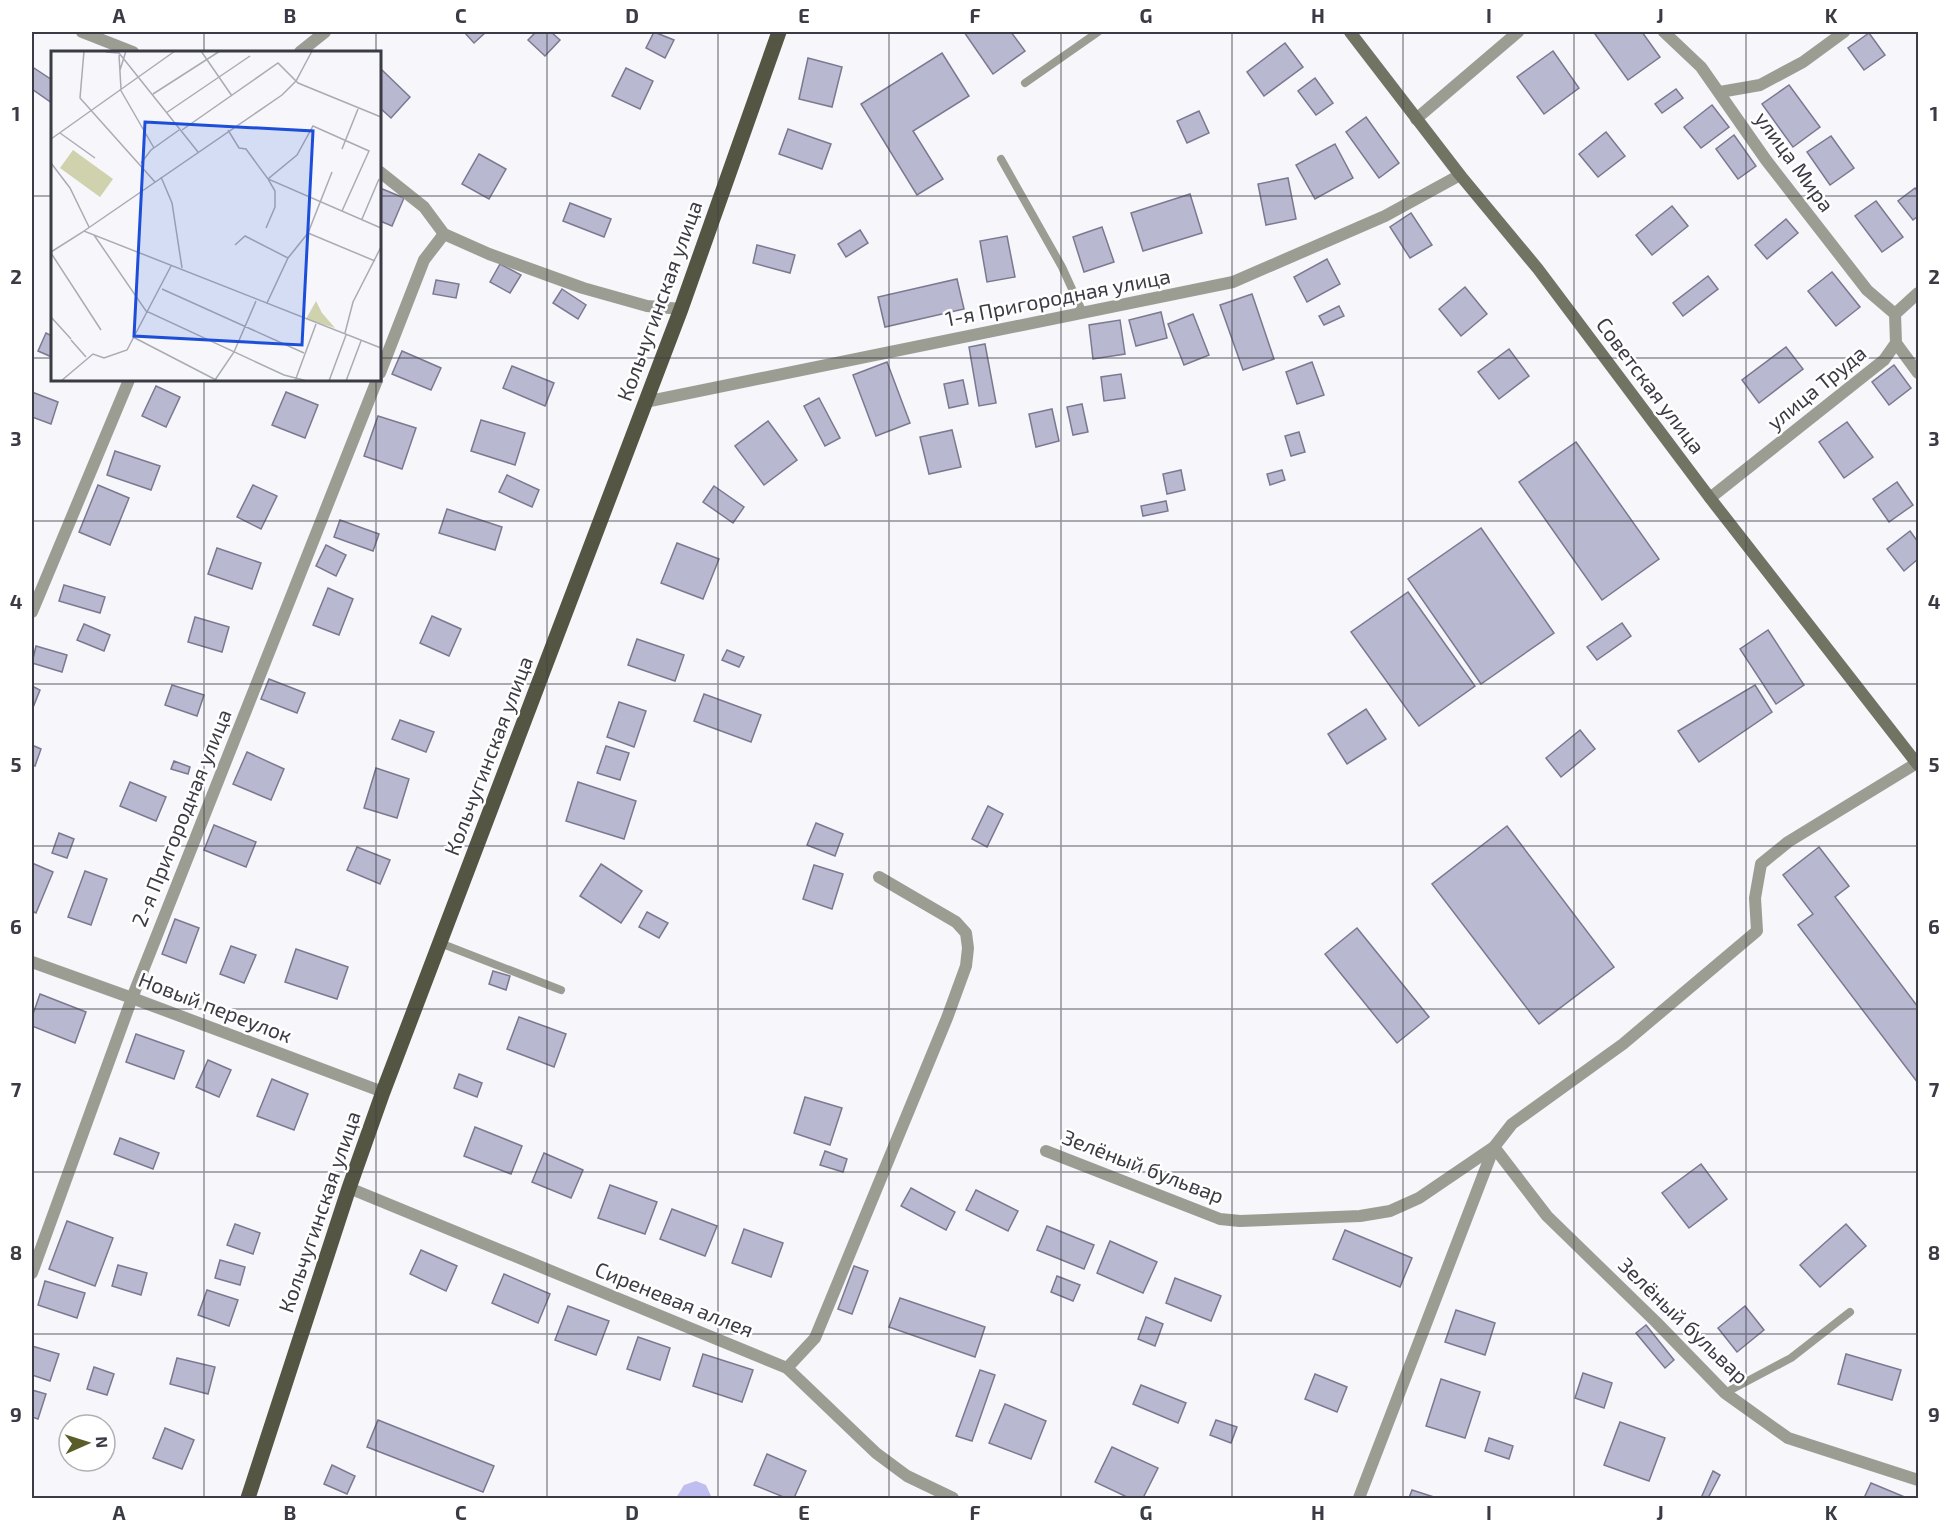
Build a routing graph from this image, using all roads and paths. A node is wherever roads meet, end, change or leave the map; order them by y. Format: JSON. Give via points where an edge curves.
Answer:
{"nodes":[{"id":1,"x":82,"y":32,"type":"edge"},
{"id":2,"x":325,"y":32,"type":"edge"},
{"id":3,"x":779,"y":32,"type":"edge"},
{"id":4,"x":1098,"y":32,"type":"edge"},
{"id":5,"x":1350,"y":32,"type":"edge"},
{"id":6,"x":1518,"y":32,"type":"edge"},
{"id":7,"x":1664,"y":32,"type":"edge"},
{"id":8,"x":1844,"y":32,"type":"edge"},
{"id":9,"x":130,"y":51,"type":"edge"},
{"id":10,"x":301,"y":51,"type":"edge"},
{"id":11,"x":1025,"y":83,"type":"dead end"},
{"id":12,"x":1720,"y":92,"type":"junction"},
{"id":13,"x":1416,"y":119,"type":"junction"},
{"id":14,"x":1001,"y":159,"type":"dead end"},
{"id":15,"x":381,"y":173,"type":"edge"},
{"id":16,"x":1460,"y":175,"type":"junction"},
{"id":17,"x":444,"y":234,"type":"junction"},
{"id":18,"x":1918,"y":293,"type":"edge"},
{"id":19,"x":681,"y":309,"type":"junction"},
{"id":20,"x":1083,"y":313,"type":"junction"},
{"id":21,"x":1895,"y":314,"type":"junction"},
{"id":22,"x":1896,"y":343,"type":"junction"},
{"id":23,"x":381,"y":370,"type":"edge"},
{"id":24,"x":1918,"y":373,"type":"edge"},
{"id":25,"x":129,"y":381,"type":"edge"},
{"id":26,"x":377,"y":381,"type":"edge"},
{"id":27,"x":645,"y":402,"type":"junction"},
{"id":28,"x":1710,"y":498,"type":"junction"},
{"id":29,"x":32,"y":612,"type":"edge"},
{"id":30,"x":1918,"y":764,"type":"edge"},
{"id":31,"x":879,"y":877,"type":"dead end"},
{"id":32,"x":440,"y":943,"type":"junction"},
{"id":33,"x":32,"y":962,"type":"edge"},
{"id":34,"x":561,"y":990,"type":"dead end"},
{"id":35,"x":132,"y":998,"type":"junction"},
{"id":36,"x":383,"y":1092,"type":"junction"},
{"id":37,"x":1494,"y":1147,"type":"junction"},
{"id":38,"x":1046,"y":1150,"type":"dead end"},
{"id":39,"x":350,"y":1188,"type":"junction"},
{"id":40,"x":32,"y":1273,"type":"edge"},
{"id":41,"x":1850,"y":1312,"type":"dead end"},
{"id":42,"x":787,"y":1368,"type":"junction"},
{"id":43,"x":1725,"y":1393,"type":"junction"},
{"id":44,"x":1918,"y":1480,"type":"edge"},
{"id":45,"x":248,"y":1498,"type":"edge"},
{"id":46,"x":953,"y":1498,"type":"edge"},
{"id":47,"x":1359,"y":1498,"type":"edge"}],
"edges":[{"from":1,"to":9,"type":"street"},
{"from":2,"to":10,"type":"street"},
{"from":3,"to":19,"type":"main road","name":"Кольчугинская улица"},
{"from":4,"to":11,"type":"lane"},
{"from":5,"to":13,"type":"street","name":"Советская улица"},
{"from":6,"to":13,"type":"street"},
{"from":7,"to":12,"type":"street","name":"улица Мира","via":[[1701,67]]},
{"from":8,"to":12,"type":"street","via":[[1803,62],[1760,85]]},
{"from":12,"to":21,"type":"street","name":"улица Мира","via":[[1766,160],[1867,290]]},
{"from":13,"to":16,"type":"street","name":"Советская улица"},
{"from":14,"to":20,"type":"lane","via":[[1062,267]]},
{"from":15,"to":17,"type":"street","via":[[424,207]]},
{"from":16,"to":20,"type":"street","name":"1-я Пригородная улица","via":[[1385,216],[1233,282]]},
{"from":16,"to":28,"type":"street","name":"Советская улица","via":[[1538,269]]},
{"from":17,"to":19,"type":"street","via":[[584,288],[647,306]]},
{"from":17,"to":23,"type":"street","via":[[424,260]]},
{"from":18,"to":21,"type":"street"},
{"from":19,"to":27,"type":"main road","name":"Кольчугинская улица"},
{"from":20,"to":27,"type":"street","name":"1-я Пригородная улица"},
{"from":21,"to":22,"type":"street","name":"улица Труда"},
{"from":22,"to":24,"type":"street"},
{"from":22,"to":28,"type":"street","name":"улица Труда","via":[[1884,360]]},
{"from":25,"to":29,"type":"street"},
{"from":26,"to":35,"type":"street","name":"2-я Пригородная улица"},
{"from":27,"to":32,"type":"main road","name":"Кольчугинская улица"},
{"from":28,"to":30,"type":"street","name":"Советская улица"},
{"from":30,"to":37,"type":"street","via":[[1788,842],[1761,864],[1755,898],[1757,931],[1623,1044],[1512,1124]]},
{"from":31,"to":42,"type":"street","via":[[956,922],[966,933],[966,966],[815,1338]]},
{"from":32,"to":34,"type":"lane"},
{"from":32,"to":36,"type":"main road","name":"Кольчугинская улица"},
{"from":33,"to":35,"type":"street","name":"Новый переулок"},
{"from":35,"to":36,"type":"street","name":"Новый переулок"},
{"from":35,"to":40,"type":"street","name":"2-я Пригородная улица"},
{"from":36,"to":39,"type":"main road","name":"Кольчугинская улица"},
{"from":37,"to":38,"type":"street","name":"Зелёный бульвар","via":[[1419,1198],[1390,1211],[1240,1221],[1220,1219]]},
{"from":37,"to":43,"type":"street","name":"Зелёный бульвар","via":[[1547,1216]]},
{"from":37,"to":47,"type":"street"},
{"from":39,"to":42,"type":"street","name":"Сиреневая аллея"},
{"from":39,"to":45,"type":"main road","name":"Кольчугинская улица"},
{"from":41,"to":43,"type":"lane","via":[[1791,1358]]},
{"from":42,"to":46,"type":"street","name":"Сиреневая аллея","via":[[876,1453],[907,1476]]},
{"from":43,"to":44,"type":"street","name":"Зелёный бульвар","via":[[1788,1438]]}]}
